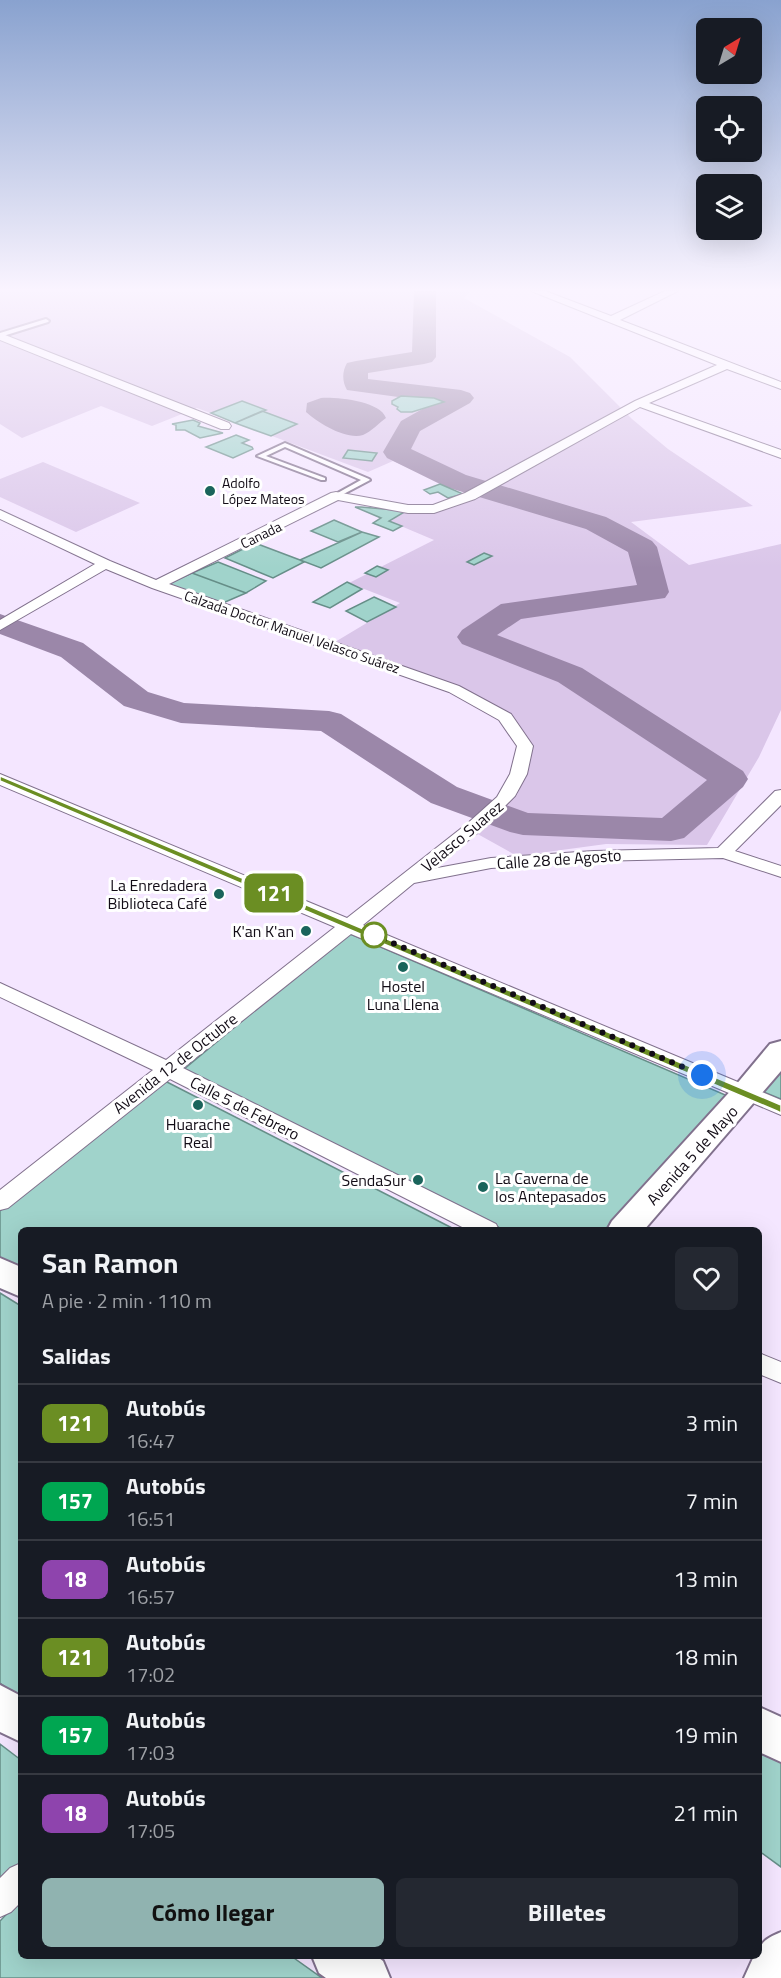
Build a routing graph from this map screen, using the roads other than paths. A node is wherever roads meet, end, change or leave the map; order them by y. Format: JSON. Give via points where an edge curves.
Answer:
{"nodes":[{"id":1,"x":118,"y":383,"type":"edge"},
{"id":2,"x":685,"y":383,"type":"edge"},
{"id":3,"x":639,"y":403,"type":"junction"},
{"id":4,"x":225,"y":426,"type":"dead end"},
{"id":5,"x":781,"y":454,"type":"edge"},
{"id":6,"x":323,"y":479,"type":"dead end"},
{"id":7,"x":336,"y":496,"type":"junction"},
{"id":8,"x":0,"y":514,"type":"edge"},
{"id":9,"x":105,"y":564,"type":"junction"},
{"id":10,"x":158,"y":585,"type":"junction"},
{"id":11,"x":0,"y":626,"type":"edge"},
{"id":12,"x":0,"y":779,"type":"edge"},
{"id":13,"x":511,"y":794,"type":"joint"},
{"id":14,"x":781,"y":795,"type":"edge"},
{"id":15,"x":723,"y":853,"type":"junction"},
{"id":16,"x":781,"y":872,"type":"edge"},
{"id":17,"x":412,"y":878,"type":"junction"},
{"id":18,"x":351,"y":926,"type":"junction"},
{"id":19,"x":0,"y":988,"type":"edge"},
{"id":20,"x":781,"y":1051,"type":"edge"},
{"id":21,"x":168,"y":1069,"type":"junction"},
{"id":22,"x":746,"y":1094,"type":"junction"},
{"id":23,"x":781,"y":1108,"type":"edge"},
{"id":24,"x":0,"y":1202,"type":"edge"},
{"id":25,"x":482,"y":1227,"type":"edge"},
{"id":26,"x":627,"y":1227,"type":"edge"},
{"id":27,"x":0,"y":1271,"type":"edge"},
{"id":28,"x":18,"y":1282,"type":"edge"},
{"id":29,"x":762,"y":1364,"type":"edge"},
{"id":30,"x":781,"y":1374,"type":"edge"},
{"id":31,"x":0,"y":1706,"type":"edge"},
{"id":32,"x":18,"y":1719,"type":"edge"},
{"id":33,"x":762,"y":1730,"type":"edge"},
{"id":34,"x":781,"y":1741,"type":"edge"},
{"id":35,"x":18,"y":1882,"type":"edge"},
{"id":36,"x":0,"y":1901,"type":"edge"},
{"id":37,"x":781,"y":1956,"type":"edge"},
{"id":38,"x":340,"y":1959,"type":"edge"},
{"id":39,"x":366,"y":1978,"type":"edge"},
{"id":40,"x":768,"y":1978,"type":"edge"}],
"edges":[{"from":1,"to":4,"type":"street"},
{"from":2,"to":3,"type":"street"},
{"from":3,"to":5,"type":"street"},
{"from":3,"to":7,"type":"street","via":[[470,496],[434,509],[408,509]]},
{"from":6,"to":7,"type":"lane","via":[[260,456],[285,445],[366,480]]},
{"from":7,"to":10,"type":"street","name":"Canada"},
{"from":8,"to":9,"type":"street","name":"Calzada Doctor Manuel Velasco Suárez"},
{"from":9,"to":10,"type":"street","name":"Calzada Doctor Manuel Velasco Suárez"},
{"from":9,"to":11,"type":"street"},
{"from":10,"to":13,"type":"street","name":"Calzada Doctor Manuel Velasco Suárez","via":[[454,689],[505,717],[525,746]]},
{"from":12,"to":18,"type":"street"},
{"from":13,"to":17,"type":"street","name":"Velasco Suarez"},
{"from":14,"to":15,"type":"street"},
{"from":15,"to":16,"type":"street","name":"Calle 28 de Agosto"},
{"from":15,"to":17,"type":"street","name":"Calle 28 de Agosto","via":[[594,855],[491,863]]},
{"from":17,"to":18,"type":"street","name":"Calle 28 de Agosto"},
{"from":18,"to":21,"type":"street","name":"Avenida 12 de Octubre"},
{"from":18,"to":22,"type":"street"},
{"from":19,"to":21,"type":"street","name":"Calle 5 de Febrero"},
{"from":20,"to":22,"type":"main road","name":"Avenida 5 de Mayo"},
{"from":21,"to":24,"type":"street","name":"Avenida 12 de Octubre"},
{"from":21,"to":25,"type":"street","name":"Calle 5 de Febrero"},
{"from":22,"to":23,"type":"street"},
{"from":22,"to":26,"type":"main road","name":"Avenida 5 de Mayo"},
{"from":27,"to":28,"type":"main road"},
{"from":29,"to":30,"type":"street"},
{"from":31,"to":32,"type":"main road"},
{"from":33,"to":34,"type":"main road"},
{"from":35,"to":36,"type":"street"},
{"from":37,"to":40,"type":"main road"},
{"from":38,"to":39,"type":"main road"}]}
